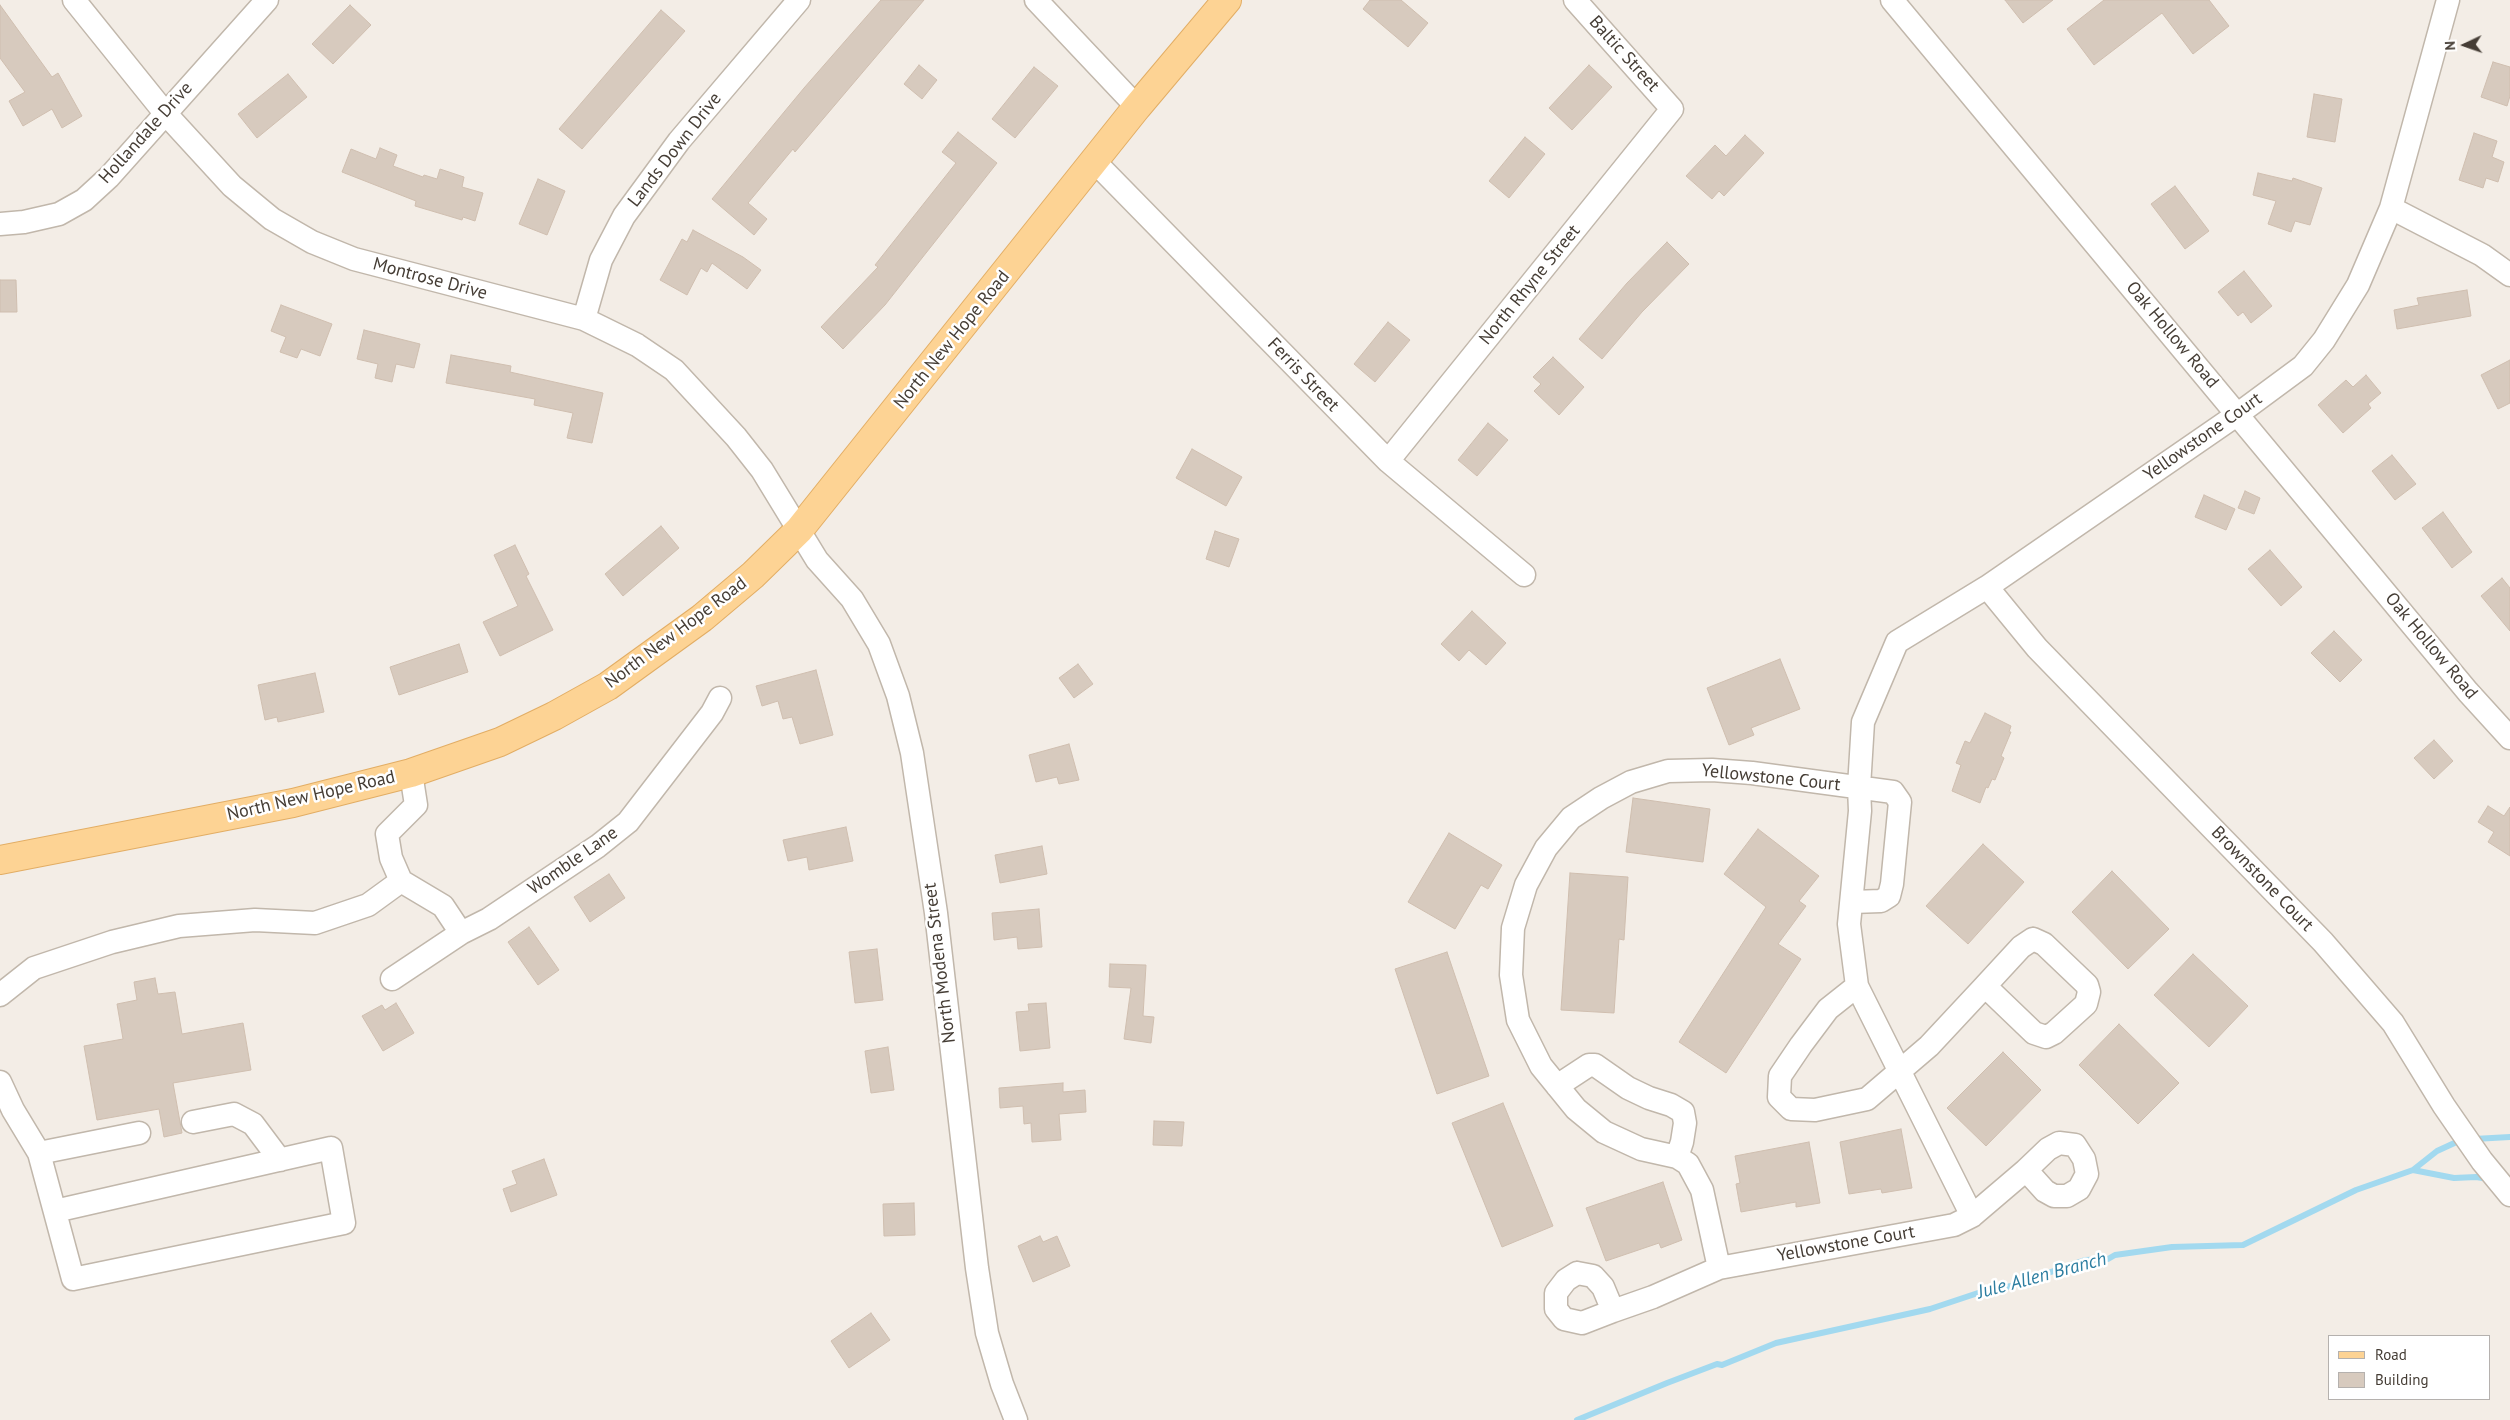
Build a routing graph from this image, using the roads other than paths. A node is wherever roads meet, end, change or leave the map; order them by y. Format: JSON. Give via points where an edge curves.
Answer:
{"nodes":[{"id":1,"x":74,"y":0,"type":"edge"},
{"id":2,"x":267,"y":0,"type":"edge"},
{"id":3,"x":799,"y":0,"type":"edge"},
{"id":4,"x":1036,"y":0,"type":"edge"},
{"id":5,"x":1227,"y":0,"type":"edge"},
{"id":6,"x":1575,"y":0,"type":"edge"},
{"id":7,"x":1892,"y":0,"type":"edge"},
{"id":8,"x":2448,"y":0,"type":"edge"},
{"id":9,"x":1137,"y":107,"type":"junction"},
{"id":10,"x":1672,"y":109,"type":"joint"},
{"id":11,"x":165,"y":113,"type":"junction"},
{"id":12,"x":1094,"y":161,"type":"junction"},
{"id":13,"x":2391,"y":208,"type":"junction"},
{"id":14,"x":0,"y":224,"type":"edge"},
{"id":15,"x":2510,"y":275,"type":"edge"},
{"id":16,"x":584,"y":319,"type":"junction"},
{"id":17,"x":2238,"y":414,"type":"junction"},
{"id":18,"x":1388,"y":461,"type":"junction"},
{"id":19,"x":799,"y":530,"type":"junction"},
{"id":20,"x":1524,"y":575,"type":"dead end"},
{"id":21,"x":1987,"y":586,"type":"junction"},
{"id":22,"x":720,"y":698,"type":"dead end"},
{"id":23,"x":2510,"y":738,"type":"edge"},
{"id":24,"x":410,"y":773,"type":"junction"},
{"id":25,"x":1859,"y":787,"type":"junction"},
{"id":26,"x":0,"y":860,"type":"edge"},
{"id":27,"x":401,"y":881,"type":"junction"},
{"id":28,"x":1852,"y":902,"type":"junction"},
{"id":29,"x":461,"y":933,"type":"junction"},
{"id":30,"x":392,"y":978,"type":"dead end"},
{"id":31,"x":1857,"y":986,"type":"junction"},
{"id":32,"x":1985,"y":986,"type":"junction"},
{"id":33,"x":0,"y":995,"type":"edge"},
{"id":34,"x":1899,"y":1071,"type":"junction"},
{"id":35,"x":0,"y":1082,"type":"edge"},
{"id":36,"x":1557,"y":1086,"type":"junction"},
{"id":37,"x":193,"y":1122,"type":"dead end"},
{"id":38,"x":139,"y":1133,"type":"dead end"},
{"id":39,"x":39,"y":1153,"type":"junction"},
{"id":40,"x":1677,"y":1157,"type":"junction"},
{"id":41,"x":280,"y":1160,"type":"junction"},
{"id":42,"x":2026,"y":1170,"type":"dead end"},
{"id":43,"x":2510,"y":1195,"type":"edge"},
{"id":44,"x":55,"y":1210,"type":"junction"},
{"id":45,"x":1972,"y":1216,"type":"junction"},
{"id":46,"x":1719,"y":1268,"type":"junction"},
{"id":47,"x":1613,"y":1311,"type":"dead end"},
{"id":48,"x":1016,"y":1420,"type":"edge"}],
"edges":[{"from":1,"to":11,"type":"street","name":"Montrose Drive"},
{"from":2,"to":11,"type":"street","name":"Hollandale Drive"},
{"from":3,"to":16,"type":"street","name":"Lands Down Drive","via":[[679,140],[624,216],[601,260]]},
{"from":4,"to":9,"type":"street"},
{"from":5,"to":9,"type":"main road","name":"North New Hope Road"},
{"from":6,"to":10,"type":"street","name":"Baltic Street"},
{"from":7,"to":17,"type":"street","name":"Oak Hollow Road"},
{"from":8,"to":13,"type":"street","name":"Yellowstone Court"},
{"from":9,"to":12,"type":"main road","name":"North New Hope Road"},
{"from":10,"to":18,"type":"street","name":"North Rhyne Street"},
{"from":11,"to":14,"type":"street","name":"Hollandale Drive","via":[[109,177],[84,200],[59,214]]},
{"from":11,"to":16,"type":"street","name":"Montrose Drive","via":[[232,186],[272,218],[312,242],[354,258]]},
{"from":12,"to":18,"type":"street","name":"Ferris Street"},
{"from":12,"to":19,"type":"main road","name":"North New Hope Road"},
{"from":13,"to":15,"type":"street","via":[[2482,255]]},
{"from":13,"to":17,"type":"street","name":"Yellowstone Court","via":[[2358,285],[2324,340],[2302,366]]},
{"from":16,"to":19,"type":"street","name":"Montrose Drive","via":[[636,345],[674,370],[736,437]]},
{"from":17,"to":21,"type":"street","name":"Yellowstone Court"},
{"from":17,"to":23,"type":"street","name":"Oak Hollow Road","via":[[2468,692]]},
{"from":18,"to":20,"type":"street","name":"Ferris Street"},
{"from":19,"to":24,"type":"main road","name":"North New Hope Road","via":[[702,618],[608,686],[500,742]]},
{"from":19,"to":48,"type":"street","name":"North Modena Street","via":[[817,560],[852,599],[879,644],[898,696],[912,753],[936,913],[977,1268],[987,1332]]},
{"from":21,"to":25,"type":"street","name":"Yellowstone Court","via":[[1897,642],[1863,722]]},
{"from":21,"to":43,"type":"street","name":"Brownstone Court","via":[[2037,648],[2324,942],[2394,1023],[2444,1106]]},
{"from":22,"to":29,"type":"street","name":"Womble Lane","via":[[712,713],[628,822],[598,846],[489,919]]},
{"from":24,"to":26,"type":"main road","name":"North New Hope Road","via":[[293,803]]},
{"from":24,"to":27,"type":"street","via":[[416,805],[387,834],[391,858]]},
{"from":25,"to":28,"type":"street","name":"Yellowstone Court"},
{"from":25,"to":28,"type":"street","name":"Yellowstone Court","via":[[1893,792],[1900,802],[1898,838],[1889,896],[1881,901]]},
{"from":25,"to":36,"type":"street","name":"Yellowstone Court","via":[[1752,772],[1668,771],[1631,782],[1571,818],[1546,848],[1526,885],[1513,928],[1511,975],[1518,1020],[1540,1066]]},
{"from":27,"to":29,"type":"street","via":[[443,906]]},
{"from":27,"to":33,"type":"street","via":[[368,905],[315,923],[255,920],[179,926],[112,942],[34,968]]},
{"from":28,"to":31,"type":"street","name":"Yellowstone Court","via":[[1849,924]]},
{"from":29,"to":30,"type":"street","name":"Womble Lane"},
{"from":31,"to":34,"type":"street","name":"Yellowstone Court"},
{"from":31,"to":34,"type":"street","via":[[1828,1009],[1800,1045],[1780,1076],[1779,1097],[1790,1109],[1815,1110],[1847,1104],[1867,1099]]},
{"from":32,"to":32,"type":"street","via":[[2034,1033],[2046,1037],[2086,1004],[2089,992],[2087,984],[2044,944],[2033,939],[2021,947]]},
{"from":32,"to":34,"type":"street","via":[[1928,1046]]},
{"from":34,"to":45,"type":"street","name":"Yellowstone Court"},
{"from":35,"to":39,"type":"street"},
{"from":36,"to":40,"type":"street","name":"Yellowstone Court","via":[[1576,1109],[1604,1132],[1641,1149]]},
{"from":36,"to":40,"type":"street","via":[[1589,1065],[1595,1065],[1628,1088],[1671,1104],[1683,1112],[1685,1123]]},
{"from":37,"to":41,"type":"street","via":[[234,1114],[253,1124]]},
{"from":38,"to":39,"type":"street"},
{"from":39,"to":44,"type":"street"},
{"from":40,"to":46,"type":"street","via":[[1688,1164],[1702,1190]]},
{"from":41,"to":44,"type":"street"},
{"from":41,"to":44,"type":"street","via":[[331,1148],[344,1224],[73,1279]]},
{"from":42,"to":45,"type":"street","name":"Yellowstone Court"},
{"from":45,"to":46,"type":"street","name":"Yellowstone Court","via":[[1954,1225]]},
{"from":46,"to":47,"type":"street","name":"Yellowstone Court"}]}
